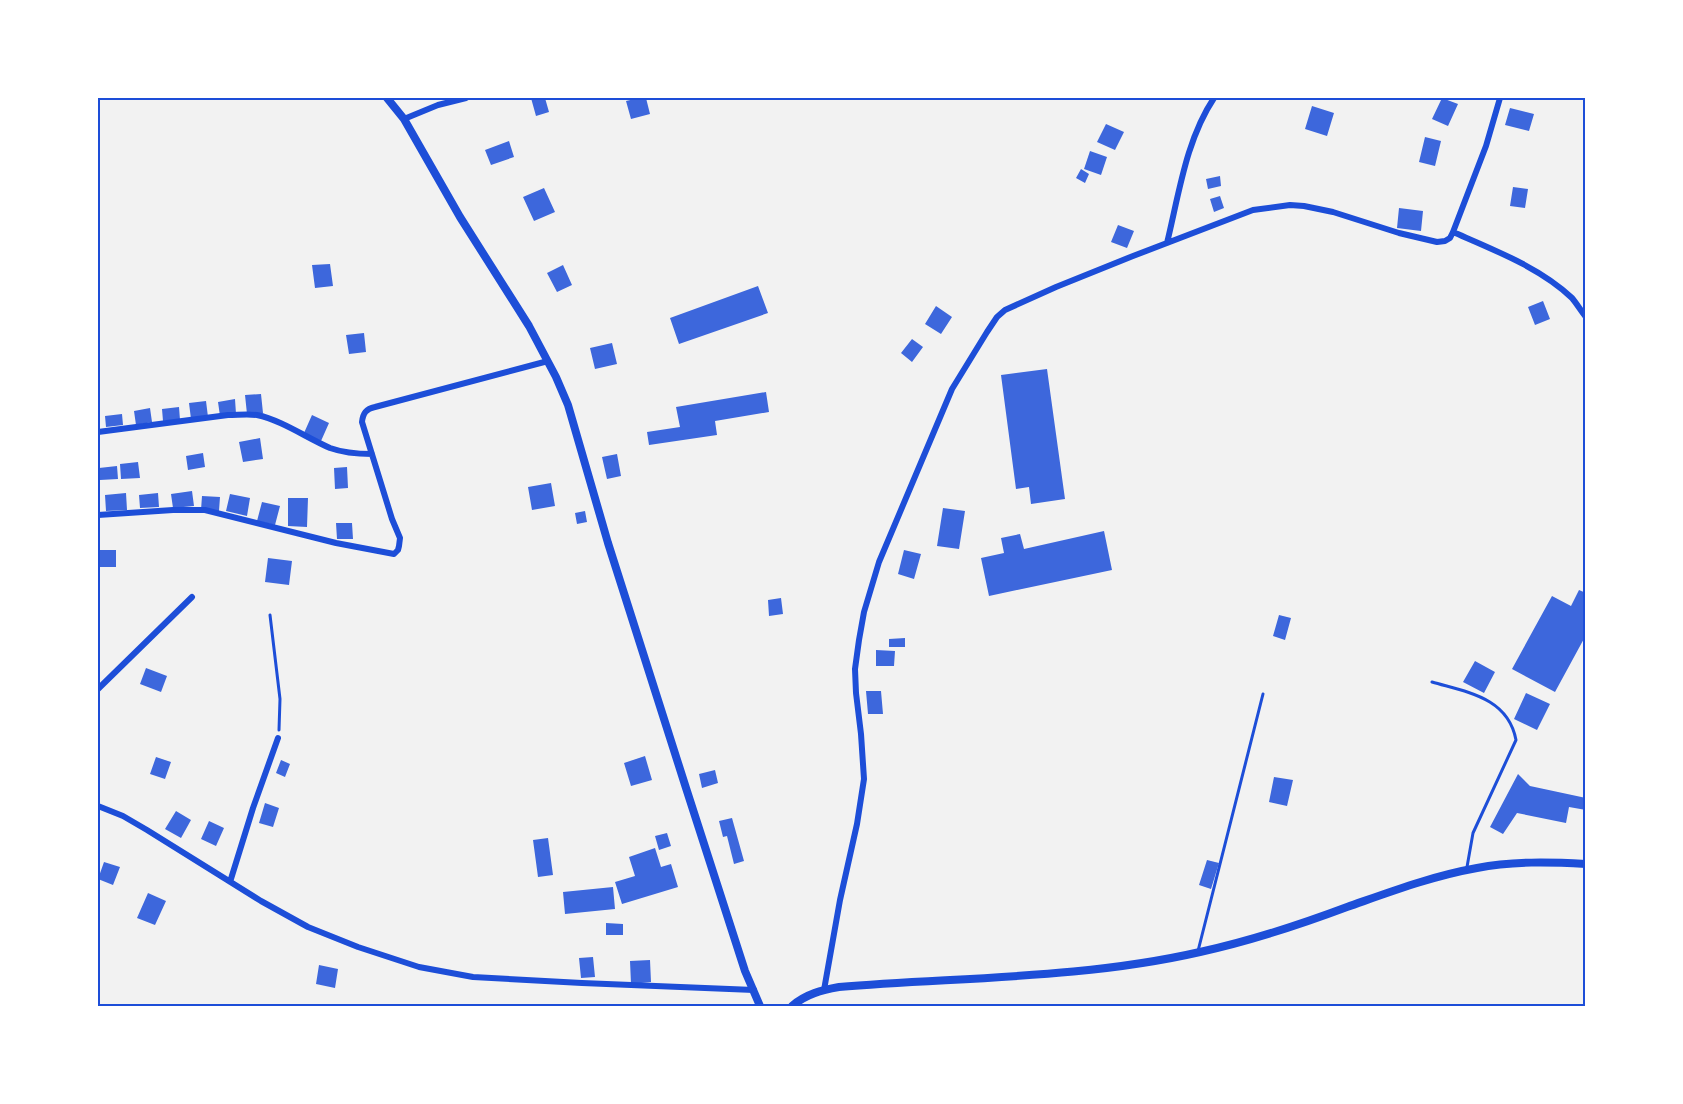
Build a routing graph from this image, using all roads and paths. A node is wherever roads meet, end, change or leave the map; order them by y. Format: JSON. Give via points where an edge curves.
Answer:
{"nodes":[{"id":1,"x":387,"y":98,"type":"edge"},
{"id":2,"x":466,"y":98,"type":"edge"},
{"id":3,"x":1214,"y":98,"type":"edge"},
{"id":4,"x":1500,"y":98,"type":"edge"},
{"id":5,"x":404,"y":119,"type":"junction"},
{"id":6,"x":1453,"y":232,"type":"junction"},
{"id":7,"x":1167,"y":243,"type":"junction"},
{"id":8,"x":1586,"y":317,"type":"edge"},
{"id":9,"x":548,"y":361,"type":"junction"},
{"id":10,"x":98,"y":432,"type":"edge"},
{"id":11,"x":372,"y":454,"type":"junction"},
{"id":12,"x":98,"y":515,"type":"edge"},
{"id":13,"x":192,"y":597,"type":"dead end"},
{"id":14,"x":270,"y":615,"type":"dead end"},
{"id":15,"x":1432,"y":682,"type":"dead end"},
{"id":16,"x":98,"y":689,"type":"edge"},
{"id":17,"x":1263,"y":694,"type":"dead end"},
{"id":18,"x":278,"y":738,"type":"joint"},
{"id":19,"x":98,"y":806,"type":"edge"},
{"id":20,"x":1585,"y":863,"type":"edge"},
{"id":21,"x":1467,"y":870,"type":"junction"},
{"id":22,"x":230,"y":882,"type":"junction"},
{"id":23,"x":1198,"y":953,"type":"junction"},
{"id":24,"x":754,"y":990,"type":"junction"},
{"id":25,"x":824,"y":990,"type":"junction"},
{"id":26,"x":760,"y":1006,"type":"edge"},
{"id":27,"x":792,"y":1006,"type":"edge"}],
"edges":[{"from":1,"to":5,"type":"street"},
{"from":2,"to":5,"type":"street"},
{"from":3,"to":7,"type":"street","via":[[1190,150]]},
{"from":4,"to":6,"type":"street"},
{"from":5,"to":9,"type":"street"},
{"from":6,"to":7,"type":"street","via":[[1450,238],[1437,242],[1290,205],[1253,210]]},
{"from":6,"to":8,"type":"street","via":[[1535,272],[1574,300]]},
{"from":7,"to":25,"type":"street","via":[[1005,310],[952,390],[879,562],[864,612],[855,677],[864,780]]},
{"from":9,"to":11,"type":"street","via":[[369,408],[362,422]]},
{"from":9,"to":24,"type":"street","via":[[568,405],[608,543]]},
{"from":10,"to":11,"type":"street","via":[[246,414],[270,420],[330,448]]},
{"from":11,"to":12,"type":"street","via":[[400,538],[394,554],[205,510]]},
{"from":13,"to":16,"type":"street"},
{"from":14,"to":18,"type":"path","via":[[280,699]]},
{"from":15,"to":21,"type":"lane","via":[[1491,702],[1515,732],[1516,740],[1473,833]]},
{"from":17,"to":23,"type":"lane"},
{"from":18,"to":22,"type":"street"},
{"from":19,"to":22,"type":"street","via":[[123,816]]},
{"from":20,"to":21,"type":"street","via":[[1510,864]]},
{"from":21,"to":23,"type":"street","via":[[1257,938]]},
{"from":22,"to":24,"type":"street","via":[[308,927],[384,957],[435,971],[473,977]]},
{"from":23,"to":25,"type":"street","via":[[1125,966]]},
{"from":24,"to":26,"type":"street"},
{"from":25,"to":27,"type":"street","via":[[807,995]]}]}
